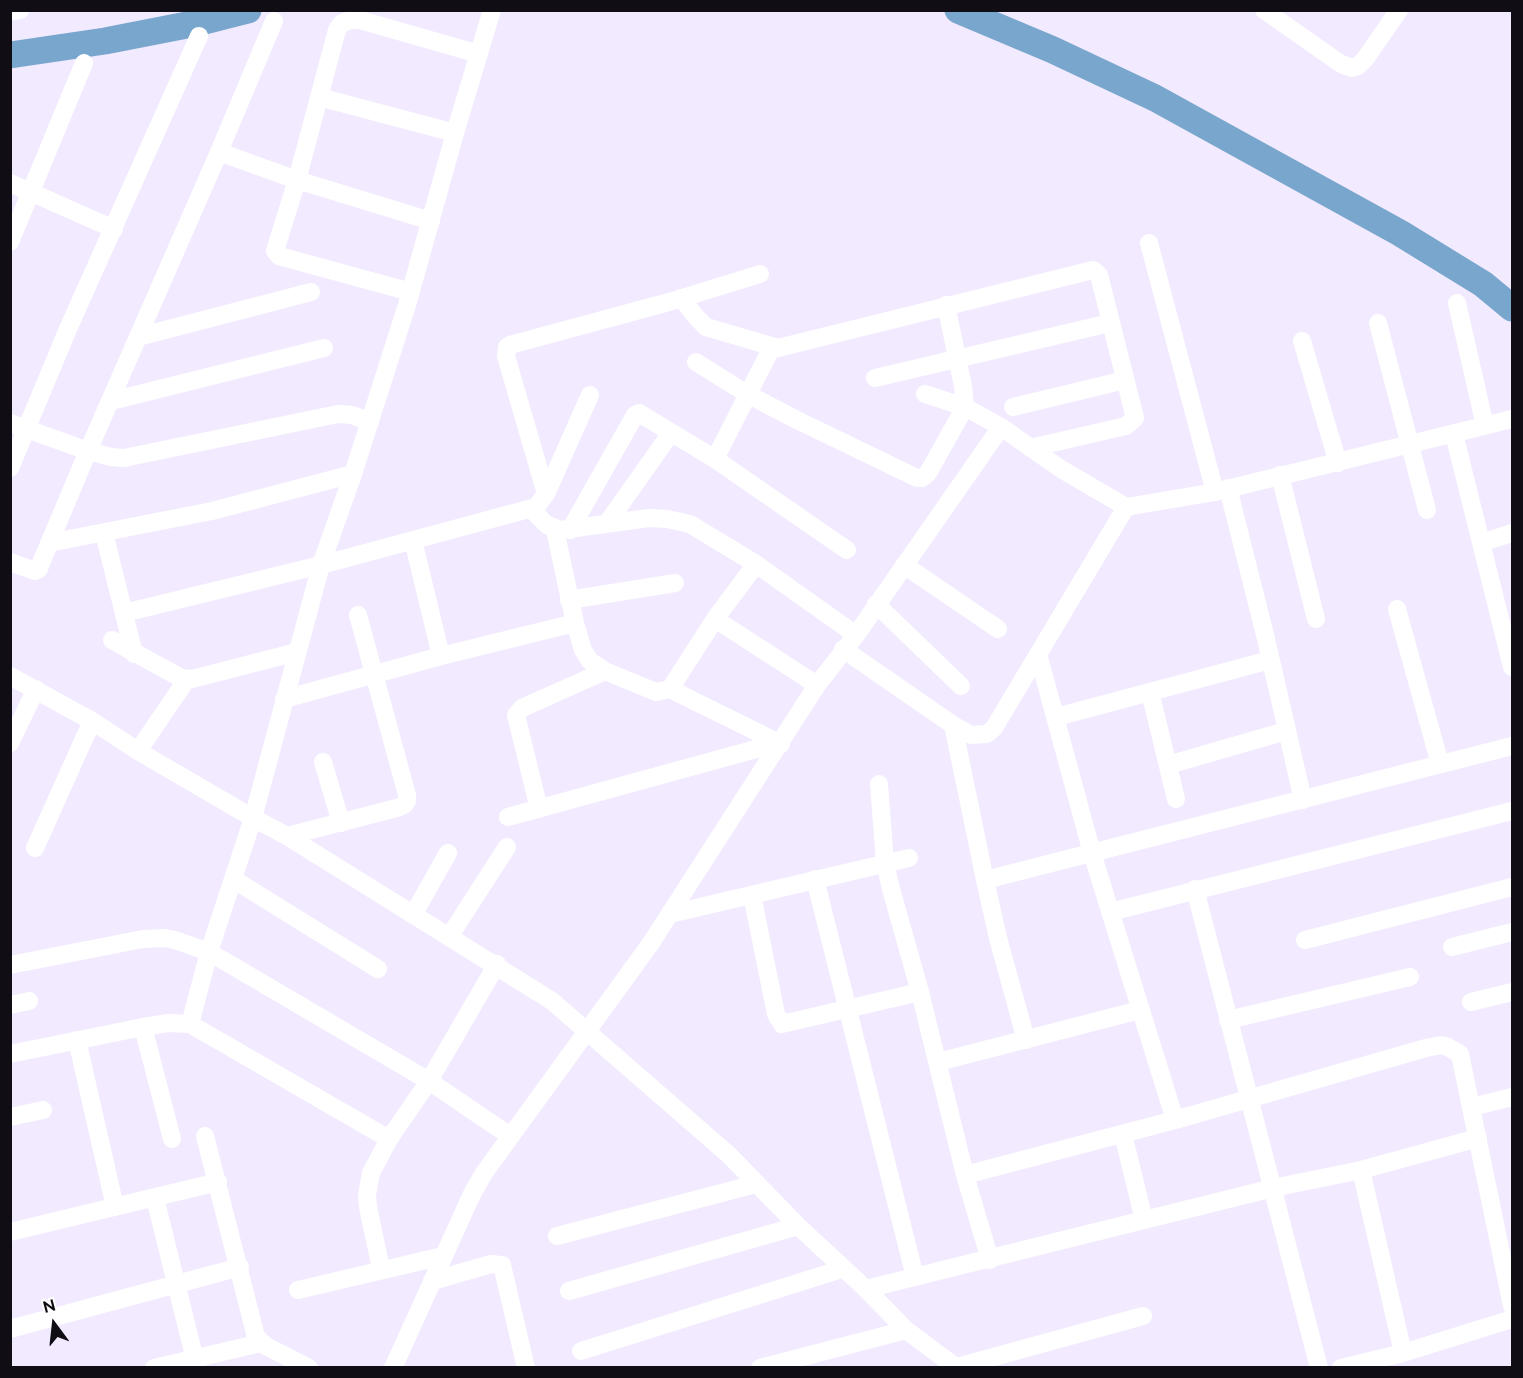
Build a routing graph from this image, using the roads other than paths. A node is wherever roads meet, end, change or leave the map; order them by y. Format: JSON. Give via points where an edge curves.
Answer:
{"nodes":[{"id":1,"x":20,"y":10,"type":"edge"},
{"id":2,"x":492,"y":10,"type":"edge"},
{"id":3,"x":1264,"y":10,"type":"edge"},
{"id":4,"x":1400,"y":10,"type":"edge"},
{"id":5,"x":10,"y":12,"type":"edge"},
{"id":6,"x":274,"y":21,"type":"dead end"},
{"id":7,"x":199,"y":36,"type":"dead end"},
{"id":8,"x":479,"y":54,"type":"junction"},
{"id":9,"x":84,"y":63,"type":"dead end"},
{"id":10,"x":320,"y":97,"type":"junction"},
{"id":11,"x":454,"y":133,"type":"junction"},
{"id":12,"x":219,"y":152,"type":"junction"},
{"id":13,"x":297,"y":180,"type":"junction"},
{"id":14,"x":10,"y":183,"type":"edge"},
{"id":15,"x":32,"y":192,"type":"junction"},
{"id":16,"x":431,"y":221,"type":"junction"},
{"id":17,"x":114,"y":229,"type":"junction"},
{"id":18,"x":10,"y":242,"type":"edge"},
{"id":19,"x":1149,"y":243,"type":"dead end"},
{"id":20,"x":760,"y":274,"type":"dead end"},
{"id":21,"x":311,"y":292,"type":"dead end"},
{"id":22,"x":411,"y":292,"type":"junction"},
{"id":23,"x":681,"y":298,"type":"junction"},
{"id":24,"x":1456,"y":303,"type":"dead end"},
{"id":25,"x":946,"y":305,"type":"junction"},
{"id":26,"x":1110,"y":323,"type":"junction"},
{"id":27,"x":1378,"y":323,"type":"dead end"},
{"id":28,"x":138,"y":337,"type":"junction"},
{"id":29,"x":1302,"y":341,"type":"dead end"},
{"id":30,"x":772,"y":347,"type":"junction"},
{"id":31,"x":324,"y":348,"type":"dead end"},
{"id":32,"x":956,"y":358,"type":"junction"},
{"id":33,"x":696,"y":362,"type":"dead end"},
{"id":34,"x":875,"y":378,"type":"dead end"},
{"id":35,"x":1125,"y":380,"type":"junction"},
{"id":36,"x":747,"y":394,"type":"junction"},
{"id":37,"x":925,"y":394,"type":"dead end"},
{"id":38,"x":590,"y":395,"type":"dead end"},
{"id":39,"x":111,"y":401,"type":"junction"},
{"id":40,"x":965,"y":407,"type":"junction"},
{"id":41,"x":1013,"y":407,"type":"dead end"},
{"id":42,"x":1512,"y":419,"type":"edge"},
{"id":43,"x":370,"y":422,"type":"junction"},
{"id":44,"x":18,"y":426,"type":"edge"},
{"id":45,"x":1485,"y":426,"type":"junction"},
{"id":46,"x":1002,"y":427,"type":"junction"},
{"id":47,"x":671,"y":433,"type":"junction"},
{"id":48,"x":1454,"y":435,"type":"junction"},
{"id":49,"x":1410,"y":445,"type":"junction"},
{"id":50,"x":1030,"y":448,"type":"junction"},
{"id":51,"x":88,"y":451,"type":"junction"},
{"id":52,"x":715,"y":459,"type":"junction"},
{"id":53,"x":1338,"y":462,"type":"junction"},
{"id":54,"x":10,"y":468,"type":"edge"},
{"id":55,"x":353,"y":474,"type":"junction"},
{"id":56,"x":1280,"y":476,"type":"junction"},
{"id":57,"x":1221,"y":490,"type":"junction"},
{"id":58,"x":546,"y":494,"type":"junction"},
{"id":59,"x":1126,"y":507,"type":"junction"},
{"id":60,"x":531,"y":509,"type":"junction"},
{"id":61,"x":1426,"y":510,"type":"dead end"},
{"id":62,"x":608,"y":522,"type":"junction"},
{"id":63,"x":563,"y":530,"type":"junction"},
{"id":64,"x":105,"y":533,"type":"junction"},
{"id":65,"x":1512,"y":533,"type":"edge"},
{"id":66,"x":413,"y":540,"type":"junction"},
{"id":67,"x":49,"y":543,"type":"junction"},
{"id":68,"x":1481,"y":543,"type":"junction"},
{"id":69,"x":847,"y":550,"type":"dead end"},
{"id":70,"x":10,"y":562,"type":"edge"},
{"id":71,"x":756,"y":564,"type":"junction"},
{"id":72,"x":321,"y":565,"type":"junction"},
{"id":73,"x":904,"y":566,"type":"junction"},
{"id":74,"x":675,"y":583,"type":"dead end"},
{"id":75,"x":569,"y":600,"type":"junction"},
{"id":76,"x":876,"y":604,"type":"junction"},
{"id":77,"x":1397,"y":609,"type":"dead end"},
{"id":78,"x":124,"y":613,"type":"junction"},
{"id":79,"x":358,"y":615,"type":"dead end"},
{"id":80,"x":1506,"y":615,"type":"edge"},
{"id":81,"x":715,"y":619,"type":"junction"},
{"id":82,"x":1316,"y":619,"type":"dead end"},
{"id":83,"x":575,"y":622,"type":"junction"},
{"id":84,"x":998,"y":629,"type":"dead end"},
{"id":85,"x":856,"y":635,"type":"junction"},
{"id":86,"x":112,"y":640,"type":"dead end"},
{"id":87,"x":843,"y":649,"type":"junction"},
{"id":88,"x":297,"y":652,"type":"junction"},
{"id":89,"x":134,"y":654,"type":"junction"},
{"id":90,"x":1038,"y":654,"type":"junction"},
{"id":91,"x":441,"y":656,"type":"junction"},
{"id":92,"x":1270,"y":660,"type":"junction"},
{"id":93,"x":1512,"y":667,"type":"edge"},
{"id":94,"x":604,"y":671,"type":"junction"},
{"id":95,"x":375,"y":675,"type":"junction"},
{"id":96,"x":10,"y":676,"type":"edge"},
{"id":97,"x":187,"y":679,"type":"junction"},
{"id":98,"x":817,"y":685,"type":"junction"},
{"id":99,"x":961,"y":686,"type":"dead end"},
{"id":100,"x":36,"y":689,"type":"junction"},
{"id":101,"x":670,"y":689,"type":"junction"},
{"id":102,"x":1150,"y":692,"type":"junction"},
{"id":103,"x":284,"y":699,"type":"junction"},
{"id":104,"x":1056,"y":717,"type":"junction"},
{"id":105,"x":92,"y":722,"type":"junction"},
{"id":106,"x":953,"y":725,"type":"junction"},
{"id":107,"x":1286,"y":731,"type":"junction"},
{"id":108,"x":10,"y":743,"type":"edge"},
{"id":109,"x":779,"y":743,"type":"junction"},
{"id":110,"x":1512,"y":746,"type":"edge"},
{"id":111,"x":138,"y":751,"type":"junction"},
{"id":112,"x":323,"y":762,"type":"dead end"},
{"id":113,"x":1440,"y":764,"type":"junction"},
{"id":114,"x":1168,"y":765,"type":"junction"},
{"id":115,"x":879,"y":784,"type":"dead end"},
{"id":116,"x":1176,"y":799,"type":"dead end"},
{"id":117,"x":1303,"y":800,"type":"junction"},
{"id":118,"x":539,"y":809,"type":"junction"},
{"id":119,"x":1512,"y":811,"type":"edge"},
{"id":120,"x":508,"y":817,"type":"dead end"},
{"id":121,"x":253,"y":818,"type":"junction"},
{"id":122,"x":341,"y":823,"type":"junction"},
{"id":123,"x":287,"y":836,"type":"junction"},
{"id":124,"x":507,"y":847,"type":"dead end"},
{"id":125,"x":35,"y":848,"type":"dead end"},
{"id":126,"x":448,"y":853,"type":"dead end"},
{"id":127,"x":1092,"y":853,"type":"junction"},
{"id":128,"x":909,"y":858,"type":"dead end"},
{"id":129,"x":885,"y":863,"type":"junction"},
{"id":130,"x":233,"y":879,"type":"junction"},
{"id":131,"x":815,"y":879,"type":"junction"},
{"id":132,"x":985,"y":880,"type":"junction"},
{"id":133,"x":1512,"y":887,"type":"edge"},
{"id":134,"x":1195,"y":889,"type":"junction"},
{"id":135,"x":752,"y":895,"type":"junction"},
{"id":136,"x":1110,"y":912,"type":"junction"},
{"id":137,"x":670,"y":914,"type":"junction"},
{"id":138,"x":413,"y":915,"type":"junction"},
{"id":139,"x":1512,"y":932,"type":"edge"},
{"id":140,"x":449,"y":937,"type":"junction"},
{"id":141,"x":1305,"y":940,"type":"dead end"},
{"id":142,"x":1452,"y":947,"type":"dead end"},
{"id":143,"x":209,"y":952,"type":"junction"},
{"id":144,"x":497,"y":964,"type":"junction"},
{"id":145,"x":10,"y":965,"type":"edge"},
{"id":146,"x":378,"y":969,"type":"dead end"},
{"id":147,"x":1410,"y":977,"type":"dead end"},
{"id":148,"x":920,"y":992,"type":"junction"},
{"id":149,"x":1512,"y":992,"type":"edge"},
{"id":150,"x":29,"y":1001,"type":"dead end"},
{"id":151,"x":1472,"y":1002,"type":"dead end"},
{"id":152,"x":10,"y":1005,"type":"edge"},
{"id":153,"x":847,"y":1010,"type":"junction"},
{"id":154,"x":1140,"y":1010,"type":"junction"},
{"id":155,"x":1228,"y":1020,"type":"junction"},
{"id":156,"x":190,"y":1024,"type":"junction"},
{"id":157,"x":143,"y":1027,"type":"junction"},
{"id":158,"x":587,"y":1030,"type":"junction"},
{"id":159,"x":77,"y":1040,"type":"junction"},
{"id":160,"x":1026,"y":1040,"type":"junction"},
{"id":161,"x":10,"y":1054,"type":"edge"},
{"id":162,"x":938,"y":1062,"type":"junction"},
{"id":163,"x":429,"y":1082,"type":"junction"},
{"id":164,"x":1512,"y":1096,"type":"edge"},
{"id":165,"x":1249,"y":1098,"type":"junction"},
{"id":166,"x":1472,"y":1107,"type":"junction"},
{"id":167,"x":43,"y":1110,"type":"dead end"},
{"id":168,"x":10,"y":1117,"type":"edge"},
{"id":169,"x":1175,"y":1120,"type":"junction"},
{"id":170,"x":1123,"y":1134,"type":"junction"},
{"id":171,"x":205,"y":1136,"type":"dead end"},
{"id":172,"x":510,"y":1136,"type":"junction"},
{"id":173,"x":1478,"y":1138,"type":"junction"},
{"id":174,"x":172,"y":1139,"type":"dead end"},
{"id":175,"x":388,"y":1139,"type":"junction"},
{"id":176,"x":1361,"y":1170,"type":"junction"},
{"id":177,"x":965,"y":1175,"type":"junction"},
{"id":178,"x":218,"y":1182,"type":"junction"},
{"id":179,"x":756,"y":1184,"type":"junction"},
{"id":180,"x":1273,"y":1188,"type":"junction"},
{"id":181,"x":154,"y":1198,"type":"junction"},
{"id":182,"x":115,"y":1207,"type":"junction"},
{"id":183,"x":1144,"y":1220,"type":"junction"},
{"id":184,"x":798,"y":1226,"type":"junction"},
{"id":185,"x":10,"y":1232,"type":"edge"},
{"id":186,"x":557,"y":1236,"type":"dead end"},
{"id":187,"x":442,"y":1256,"type":"junction"},
{"id":188,"x":990,"y":1260,"type":"junction"},
{"id":189,"x":240,"y":1267,"type":"junction"},
{"id":190,"x":381,"y":1269,"type":"junction"},
{"id":191,"x":842,"y":1269,"type":"junction"},
{"id":192,"x":915,"y":1277,"type":"junction"},
{"id":193,"x":432,"y":1281,"type":"junction"},
{"id":194,"x":176,"y":1284,"type":"junction"},
{"id":195,"x":866,"y":1289,"type":"junction"},
{"id":196,"x":298,"y":1290,"type":"dead end"},
{"id":197,"x":569,"y":1291,"type":"dead end"},
{"id":198,"x":1512,"y":1306,"type":"edge"},
{"id":199,"x":1143,"y":1316,"type":"dead end"},
{"id":200,"x":1512,"y":1319,"type":"edge"},
{"id":201,"x":10,"y":1329,"type":"edge"},
{"id":202,"x":906,"y":1330,"type":"junction"},
{"id":203,"x":261,"y":1343,"type":"junction"},
{"id":204,"x":581,"y":1351,"type":"dead end"},
{"id":205,"x":1403,"y":1353,"type":"junction"},
{"id":206,"x":196,"y":1363,"type":"edge"},
{"id":207,"x":957,"y":1367,"type":"edge"},
{"id":208,"x":154,"y":1368,"type":"edge"},
{"id":209,"x":309,"y":1368,"type":"edge"},
{"id":210,"x":393,"y":1368,"type":"edge"},
{"id":211,"x":526,"y":1368,"type":"edge"},
{"id":212,"x":760,"y":1368,"type":"edge"},
{"id":213,"x":1319,"y":1368,"type":"edge"},
{"id":214,"x":1341,"y":1368,"type":"edge"}],
"edges":[{"from":1,"to":5,"type":"street"},
{"from":2,"to":8,"type":"street"},
{"from":3,"to":4,"type":"street","via":[[1352,68],[1365,59]]},
{"from":6,"to":12,"type":"street"},
{"from":7,"to":17,"type":"street"},
{"from":8,"to":10,"type":"street","via":[[351,20],[337,30]]},
{"from":8,"to":11,"type":"street"},
{"from":9,"to":15,"type":"street"},
{"from":10,"to":11,"type":"street"},
{"from":10,"to":13,"type":"street"},
{"from":11,"to":16,"type":"street"},
{"from":12,"to":13,"type":"street"},
{"from":12,"to":28,"type":"street"},
{"from":13,"to":16,"type":"street"},
{"from":13,"to":22,"type":"street","via":[[275,246],[277,255]]},
{"from":14,"to":15,"type":"street"},
{"from":15,"to":17,"type":"street"},
{"from":15,"to":18,"type":"street"},
{"from":16,"to":22,"type":"street"},
{"from":17,"to":44,"type":"street"},
{"from":19,"to":57,"type":"street"},
{"from":20,"to":23,"type":"street"},
{"from":21,"to":28,"type":"street"},
{"from":22,"to":43,"type":"street"},
{"from":23,"to":30,"type":"street","via":[[706,327]]},
{"from":23,"to":58,"type":"street","via":[[507,347],[506,356]]},
{"from":24,"to":45,"type":"street"},
{"from":25,"to":26,"type":"street","via":[[1093,270],[1099,276]]},
{"from":25,"to":30,"type":"street","via":[[785,348]]},
{"from":25,"to":32,"type":"street"},
{"from":26,"to":32,"type":"street"},
{"from":26,"to":35,"type":"street"},
{"from":27,"to":49,"type":"street"},
{"from":28,"to":39,"type":"street"},
{"from":29,"to":53,"type":"street"},
{"from":30,"to":36,"type":"street"},
{"from":31,"to":39,"type":"street"},
{"from":32,"to":34,"type":"street"},
{"from":32,"to":40,"type":"street"},
{"from":33,"to":36,"type":"street"},
{"from":35,"to":41,"type":"street"},
{"from":35,"to":50,"type":"street","via":[[1135,412],[1131,424]]},
{"from":36,"to":40,"type":"street","via":[[917,478],[925,477]]},
{"from":36,"to":52,"type":"street"},
{"from":37,"to":40,"type":"street"},
{"from":38,"to":58,"type":"street"},
{"from":39,"to":51,"type":"street"},
{"from":40,"to":46,"type":"street"},
{"from":42,"to":45,"type":"street"},
{"from":43,"to":51,"type":"street","via":[[339,414],[143,455],[111,458]]},
{"from":43,"to":55,"type":"street"},
{"from":44,"to":51,"type":"street"},
{"from":44,"to":54,"type":"street"},
{"from":45,"to":48,"type":"street"},
{"from":46,"to":50,"type":"street"},
{"from":46,"to":73,"type":"street"},
{"from":47,"to":52,"type":"street"},
{"from":47,"to":62,"type":"street"},
{"from":47,"to":63,"type":"street","via":[[640,414],[635,415]]},
{"from":48,"to":49,"type":"street"},
{"from":48,"to":68,"type":"street"},
{"from":49,"to":53,"type":"street"},
{"from":49,"to":61,"type":"street"},
{"from":50,"to":59,"type":"street"},
{"from":51,"to":67,"type":"street"},
{"from":52,"to":69,"type":"street"},
{"from":53,"to":56,"type":"street"},
{"from":55,"to":64,"type":"street","via":[[212,511]]},
{"from":55,"to":72,"type":"street"},
{"from":56,"to":57,"type":"street"},
{"from":56,"to":82,"type":"street"},
{"from":57,"to":59,"type":"street"},
{"from":57,"to":92,"type":"street"},
{"from":58,"to":60,"type":"street"},
{"from":59,"to":90,"type":"street"},
{"from":60,"to":63,"type":"street","via":[[547,525]]},
{"from":60,"to":66,"type":"street"},
{"from":62,"to":63,"type":"street"},
{"from":62,"to":71,"type":"street","via":[[649,518],[678,521]]},
{"from":63,"to":75,"type":"street"},
{"from":64,"to":67,"type":"street"},
{"from":64,"to":78,"type":"street"},
{"from":65,"to":68,"type":"street"},
{"from":66,"to":72,"type":"street"},
{"from":66,"to":91,"type":"street"},
{"from":67,"to":70,"type":"street","via":[[39,569]]},
{"from":68,"to":80,"type":"street"},
{"from":71,"to":81,"type":"street"},
{"from":71,"to":85,"type":"street"},
{"from":72,"to":78,"type":"street"},
{"from":72,"to":88,"type":"street"},
{"from":73,"to":76,"type":"street"},
{"from":73,"to":84,"type":"street"},
{"from":74,"to":75,"type":"street"},
{"from":75,"to":83,"type":"street"},
{"from":76,"to":85,"type":"street"},
{"from":76,"to":99,"type":"street"},
{"from":77,"to":113,"type":"street"},
{"from":78,"to":89,"type":"street"},
{"from":79,"to":95,"type":"street"},
{"from":80,"to":93,"type":"street"},
{"from":81,"to":98,"type":"street"},
{"from":81,"to":101,"type":"street"},
{"from":83,"to":91,"type":"street"},
{"from":83,"to":94,"type":"street","via":[[583,650]]},
{"from":85,"to":87,"type":"street"},
{"from":86,"to":89,"type":"street"},
{"from":87,"to":98,"type":"street"},
{"from":87,"to":106,"type":"street"},
{"from":88,"to":97,"type":"street"},
{"from":88,"to":103,"type":"street"},
{"from":89,"to":97,"type":"street"},
{"from":90,"to":104,"type":"street"},
{"from":90,"to":106,"type":"street","via":[[987,734],[971,735]]},
{"from":91,"to":95,"type":"street"},
{"from":92,"to":102,"type":"street"},
{"from":92,"to":107,"type":"street"},
{"from":94,"to":101,"type":"street","via":[[656,692]]},
{"from":94,"to":118,"type":"street","via":[[522,708],[516,715]]},
{"from":95,"to":103,"type":"street"},
{"from":95,"to":122,"type":"street","via":[[407,801],[397,808]]},
{"from":96,"to":100,"type":"street"},
{"from":97,"to":111,"type":"street"},
{"from":98,"to":109,"type":"street"},
{"from":100,"to":105,"type":"street"},
{"from":100,"to":108,"type":"street"},
{"from":101,"to":109,"type":"street"},
{"from":102,"to":104,"type":"street"},
{"from":102,"to":114,"type":"street"},
{"from":103,"to":121,"type":"street"},
{"from":104,"to":127,"type":"street"},
{"from":105,"to":111,"type":"street"},
{"from":105,"to":125,"type":"street"},
{"from":106,"to":132,"type":"street"},
{"from":107,"to":114,"type":"street"},
{"from":107,"to":117,"type":"street"},
{"from":109,"to":118,"type":"street"},
{"from":109,"to":137,"type":"street"},
{"from":110,"to":113,"type":"street"},
{"from":111,"to":121,"type":"street"},
{"from":112,"to":122,"type":"street"},
{"from":113,"to":117,"type":"street"},
{"from":114,"to":116,"type":"street"},
{"from":115,"to":129,"type":"street"},
{"from":117,"to":127,"type":"street"},
{"from":118,"to":120,"type":"street"},
{"from":119,"to":134,"type":"street"},
{"from":121,"to":123,"type":"street"},
{"from":121,"to":130,"type":"street"},
{"from":122,"to":123,"type":"street"},
{"from":123,"to":138,"type":"street"},
{"from":124,"to":140,"type":"street"},
{"from":126,"to":138,"type":"street"},
{"from":127,"to":132,"type":"street"},
{"from":127,"to":136,"type":"street"},
{"from":128,"to":129,"type":"street"},
{"from":129,"to":131,"type":"street"},
{"from":129,"to":148,"type":"street"},
{"from":130,"to":143,"type":"street"},
{"from":130,"to":146,"type":"street"},
{"from":131,"to":135,"type":"street"},
{"from":131,"to":153,"type":"street"},
{"from":132,"to":160,"type":"street"},
{"from":133,"to":141,"type":"street"},
{"from":134,"to":136,"type":"street"},
{"from":134,"to":155,"type":"street"},
{"from":135,"to":137,"type":"street"},
{"from":135,"to":153,"type":"street","via":[[778,1020],[787,1024]]},
{"from":136,"to":154,"type":"street"},
{"from":137,"to":158,"type":"street"},
{"from":138,"to":140,"type":"street"},
{"from":139,"to":142,"type":"street"},
{"from":140,"to":144,"type":"street"},
{"from":143,"to":145,"type":"street","via":[[175,940],[154,938]]},
{"from":143,"to":156,"type":"street"},
{"from":143,"to":163,"type":"street"},
{"from":144,"to":158,"type":"street"},
{"from":144,"to":163,"type":"street"},
{"from":147,"to":155,"type":"street"},
{"from":148,"to":153,"type":"street"},
{"from":148,"to":162,"type":"street"},
{"from":149,"to":151,"type":"street"},
{"from":150,"to":152,"type":"street"},
{"from":153,"to":192,"type":"street"},
{"from":154,"to":160,"type":"street"},
{"from":154,"to":169,"type":"street"},
{"from":155,"to":165,"type":"street"},
{"from":156,"to":157,"type":"street"},
{"from":156,"to":175,"type":"street"},
{"from":157,"to":159,"type":"street"},
{"from":157,"to":174,"type":"street"},
{"from":158,"to":172,"type":"street"},
{"from":158,"to":179,"type":"street","via":[[729,1155]]},
{"from":159,"to":161,"type":"street"},
{"from":159,"to":182,"type":"street"},
{"from":160,"to":162,"type":"street"},
{"from":162,"to":177,"type":"street"},
{"from":163,"to":172,"type":"street"},
{"from":163,"to":175,"type":"street"},
{"from":164,"to":166,"type":"street"},
{"from":165,"to":166,"type":"street","via":[[1441,1045],[1460,1054]]},
{"from":165,"to":169,"type":"street"},
{"from":165,"to":180,"type":"street"},
{"from":166,"to":173,"type":"street"},
{"from":167,"to":168,"type":"street"},
{"from":169,"to":170,"type":"street"},
{"from":170,"to":177,"type":"street"},
{"from":170,"to":183,"type":"street"},
{"from":171,"to":178,"type":"street"},
{"from":172,"to":187,"type":"street","via":[[472,1194]]},
{"from":173,"to":176,"type":"street"},
{"from":173,"to":198,"type":"street"},
{"from":175,"to":190,"type":"street","via":[[371,1173],[367,1196]]},
{"from":176,"to":180,"type":"street"},
{"from":176,"to":205,"type":"street"},
{"from":177,"to":188,"type":"street"},
{"from":178,"to":181,"type":"street"},
{"from":178,"to":189,"type":"street"},
{"from":179,"to":184,"type":"street"},
{"from":179,"to":186,"type":"street"},
{"from":180,"to":183,"type":"street"},
{"from":180,"to":213,"type":"street"},
{"from":181,"to":182,"type":"street"},
{"from":181,"to":194,"type":"street"},
{"from":182,"to":185,"type":"street"},
{"from":183,"to":188,"type":"street"},
{"from":184,"to":191,"type":"street"},
{"from":184,"to":197,"type":"street"},
{"from":187,"to":190,"type":"street"},
{"from":187,"to":193,"type":"street"},
{"from":188,"to":192,"type":"street"},
{"from":189,"to":194,"type":"street"},
{"from":189,"to":203,"type":"street","via":[[256,1337]]},
{"from":190,"to":196,"type":"street"},
{"from":191,"to":195,"type":"street"},
{"from":191,"to":204,"type":"street"},
{"from":192,"to":195,"type":"street"},
{"from":193,"to":210,"type":"street"},
{"from":193,"to":211,"type":"street","via":[[491,1264],[502,1265]]},
{"from":194,"to":201,"type":"street"},
{"from":194,"to":206,"type":"street"},
{"from":195,"to":202,"type":"street"},
{"from":199,"to":207,"type":"street"},
{"from":200,"to":205,"type":"street"},
{"from":202,"to":207,"type":"street"},
{"from":202,"to":212,"type":"street"},
{"from":203,"to":206,"type":"street"},
{"from":203,"to":209,"type":"street"},
{"from":205,"to":214,"type":"street"},
{"from":206,"to":208,"type":"street"}]}
